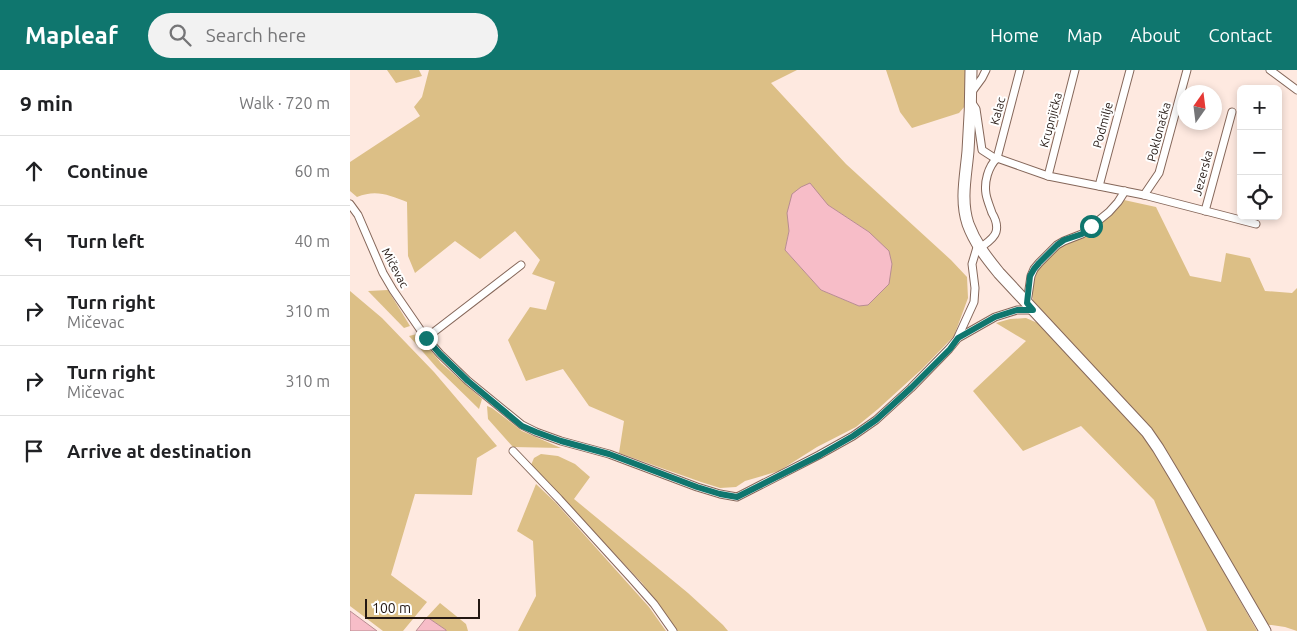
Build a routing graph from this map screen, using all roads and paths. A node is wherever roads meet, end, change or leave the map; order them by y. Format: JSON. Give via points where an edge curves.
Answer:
{"nodes":[{"id":1,"x":971,"y":70,"type":"edge"},
{"id":2,"x":986,"y":70,"type":"edge"},
{"id":3,"x":1020,"y":70,"type":"edge"},
{"id":4,"x":1075,"y":70,"type":"edge"},
{"id":5,"x":1130,"y":70,"type":"edge"},
{"id":6,"x":1187,"y":70,"type":"edge"},
{"id":7,"x":1270,"y":70,"type":"edge"},
{"id":8,"x":1297,"y":90,"type":"edge"},
{"id":9,"x":971,"y":96,"type":"junction"},
{"id":10,"x":1232,"y":112,"type":"dead end"},
{"id":11,"x":996,"y":158,"type":"junction"},
{"id":12,"x":1048,"y":176,"type":"junction"},
{"id":13,"x":1098,"y":186,"type":"junction"},
{"id":14,"x":1125,"y":191,"type":"junction"},
{"id":15,"x":1144,"y":195,"type":"junction"},
{"id":16,"x":350,"y":204,"type":"edge"},
{"id":17,"x":1205,"y":211,"type":"junction"},
{"id":18,"x":1256,"y":224,"type":"dead end"},
{"id":19,"x":978,"y":246,"type":"junction"},
{"id":20,"x":521,"y":265,"type":"dead end"},
{"id":21,"x":1030,"y":306,"type":"junction"},
{"id":22,"x":426,"y":338,"type":"junction"},
{"id":23,"x":958,"y":338,"type":"junction"},
{"id":24,"x":513,"y":451,"type":"dead end"},
{"id":25,"x":673,"y":631,"type":"edge"},
{"id":26,"x":1265,"y":631,"type":"edge"}],
"edges":[{"from":1,"to":9,"type":"main road"},
{"from":2,"to":9,"type":"street"},
{"from":3,"to":11,"type":"street","name":"Kalac"},
{"from":4,"to":12,"type":"street","name":"Krupnjička"},
{"from":5,"to":13,"type":"street","name":"Podmilje"},
{"from":6,"to":15,"type":"street","name":"Poklonačka","via":[[1159,173]]},
{"from":7,"to":8,"type":"street"},
{"from":9,"to":11,"type":"street","via":[[982,150]]},
{"from":9,"to":19,"type":"main road","via":[[964,199],[968,223]]},
{"from":10,"to":17,"type":"street","name":"Jezerska"},
{"from":11,"to":12,"type":"street"},
{"from":11,"to":19,"type":"street","name":"Kalac","via":[[989,170],[986,195],[996,222],[996,232]]},
{"from":12,"to":13,"type":"street"},
{"from":13,"to":14,"type":"street"},
{"from":14,"to":15,"type":"street"},
{"from":14,"to":21,"type":"street","via":[[1109,212],[1082,234],[1057,245],[1034,269],[1030,276]]},
{"from":15,"to":17,"type":"street"},
{"from":16,"to":22,"type":"street","name":"Mičevac","via":[[392,290]]},
{"from":17,"to":18,"type":"street"},
{"from":19,"to":21,"type":"main road"},
{"from":19,"to":23,"type":"street","via":[[972,264],[974,302]]},
{"from":20,"to":22,"type":"street"},
{"from":21,"to":23,"type":"street","name":"Mičevac","via":[[995,317]]},
{"from":21,"to":26,"type":"main road","via":[[1147,432]]},
{"from":22,"to":23,"type":"street","name":"Mičevac","via":[[468,381],[522,426],[697,487],[737,497],[820,455],[876,420]]},
{"from":24,"to":25,"type":"street","via":[[631,578]]}]}
